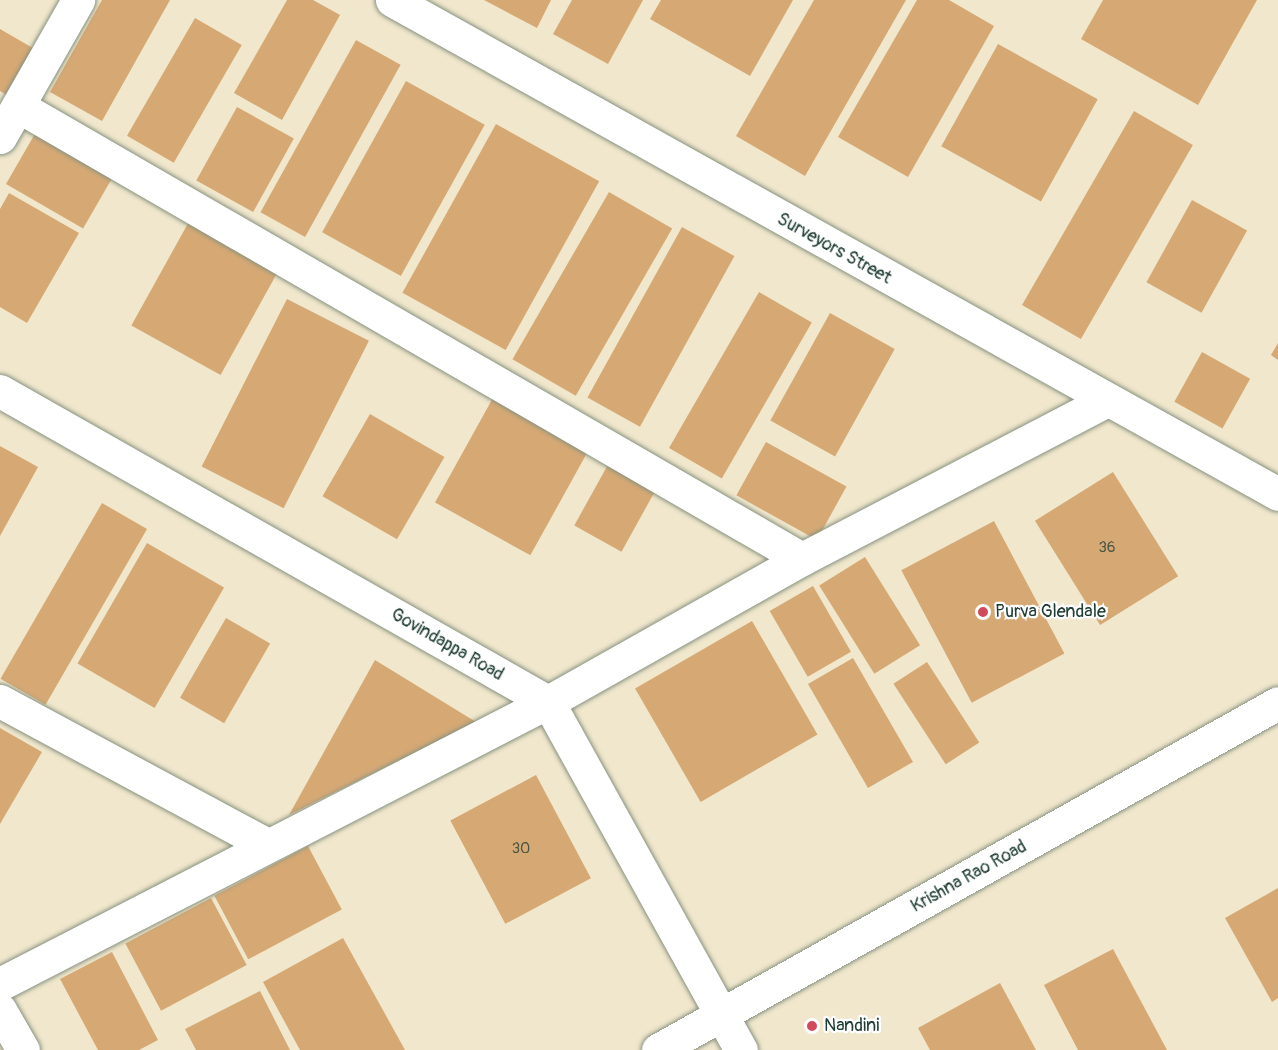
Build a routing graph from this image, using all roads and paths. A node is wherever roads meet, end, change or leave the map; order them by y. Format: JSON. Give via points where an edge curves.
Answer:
{"nodes":[{"id":1,"x":78,"y":0,"type":"edge"},
{"id":2,"x":392,"y":0,"type":"edge"},
{"id":3,"x":18,"y":106,"type":"junction"},
{"id":4,"x":0,"y":137,"type":"edge"},
{"id":5,"x":0,"y":392,"type":"edge"},
{"id":6,"x":1104,"y":402,"type":"junction"},
{"id":7,"x":1278,"y":495,"type":"edge"},
{"id":8,"x":802,"y":559,"type":"junction"},
{"id":9,"x":0,"y":701,"type":"edge"},
{"id":10,"x":548,"y":702,"type":"junction"},
{"id":11,"x":1278,"y":704,"type":"edge"},
{"id":12,"x":267,"y":845,"type":"junction"},
{"id":13,"x":0,"y":984,"type":"edge"},
{"id":14,"x":0,"y":1010,"type":"edge"},
{"id":15,"x":722,"y":1016,"type":"junction"},
{"id":16,"x":23,"y":1050,"type":"edge"},
{"id":17,"x":658,"y":1050,"type":"edge"},
{"id":18,"x":741,"y":1050,"type":"edge"}],
"edges":[{"from":1,"to":3,"type":"street"},
{"from":2,"to":6,"type":"street","name":"Surveyors Street"},
{"from":3,"to":4,"type":"street"},
{"from":3,"to":8,"type":"street"},
{"from":5,"to":10,"type":"street","name":"Govindappa Road"},
{"from":6,"to":7,"type":"street","name":"Surveyors Street"},
{"from":6,"to":8,"type":"street"},
{"from":8,"to":10,"type":"street"},
{"from":9,"to":12,"type":"street"},
{"from":10,"to":12,"type":"street"},
{"from":10,"to":15,"type":"street"},
{"from":11,"to":15,"type":"street","name":"Krishna Rao Road"},
{"from":12,"to":13,"type":"street"},
{"from":14,"to":16,"type":"street"},
{"from":15,"to":17,"type":"street","name":"Krishna Rao Road"},
{"from":15,"to":18,"type":"street"}]}
